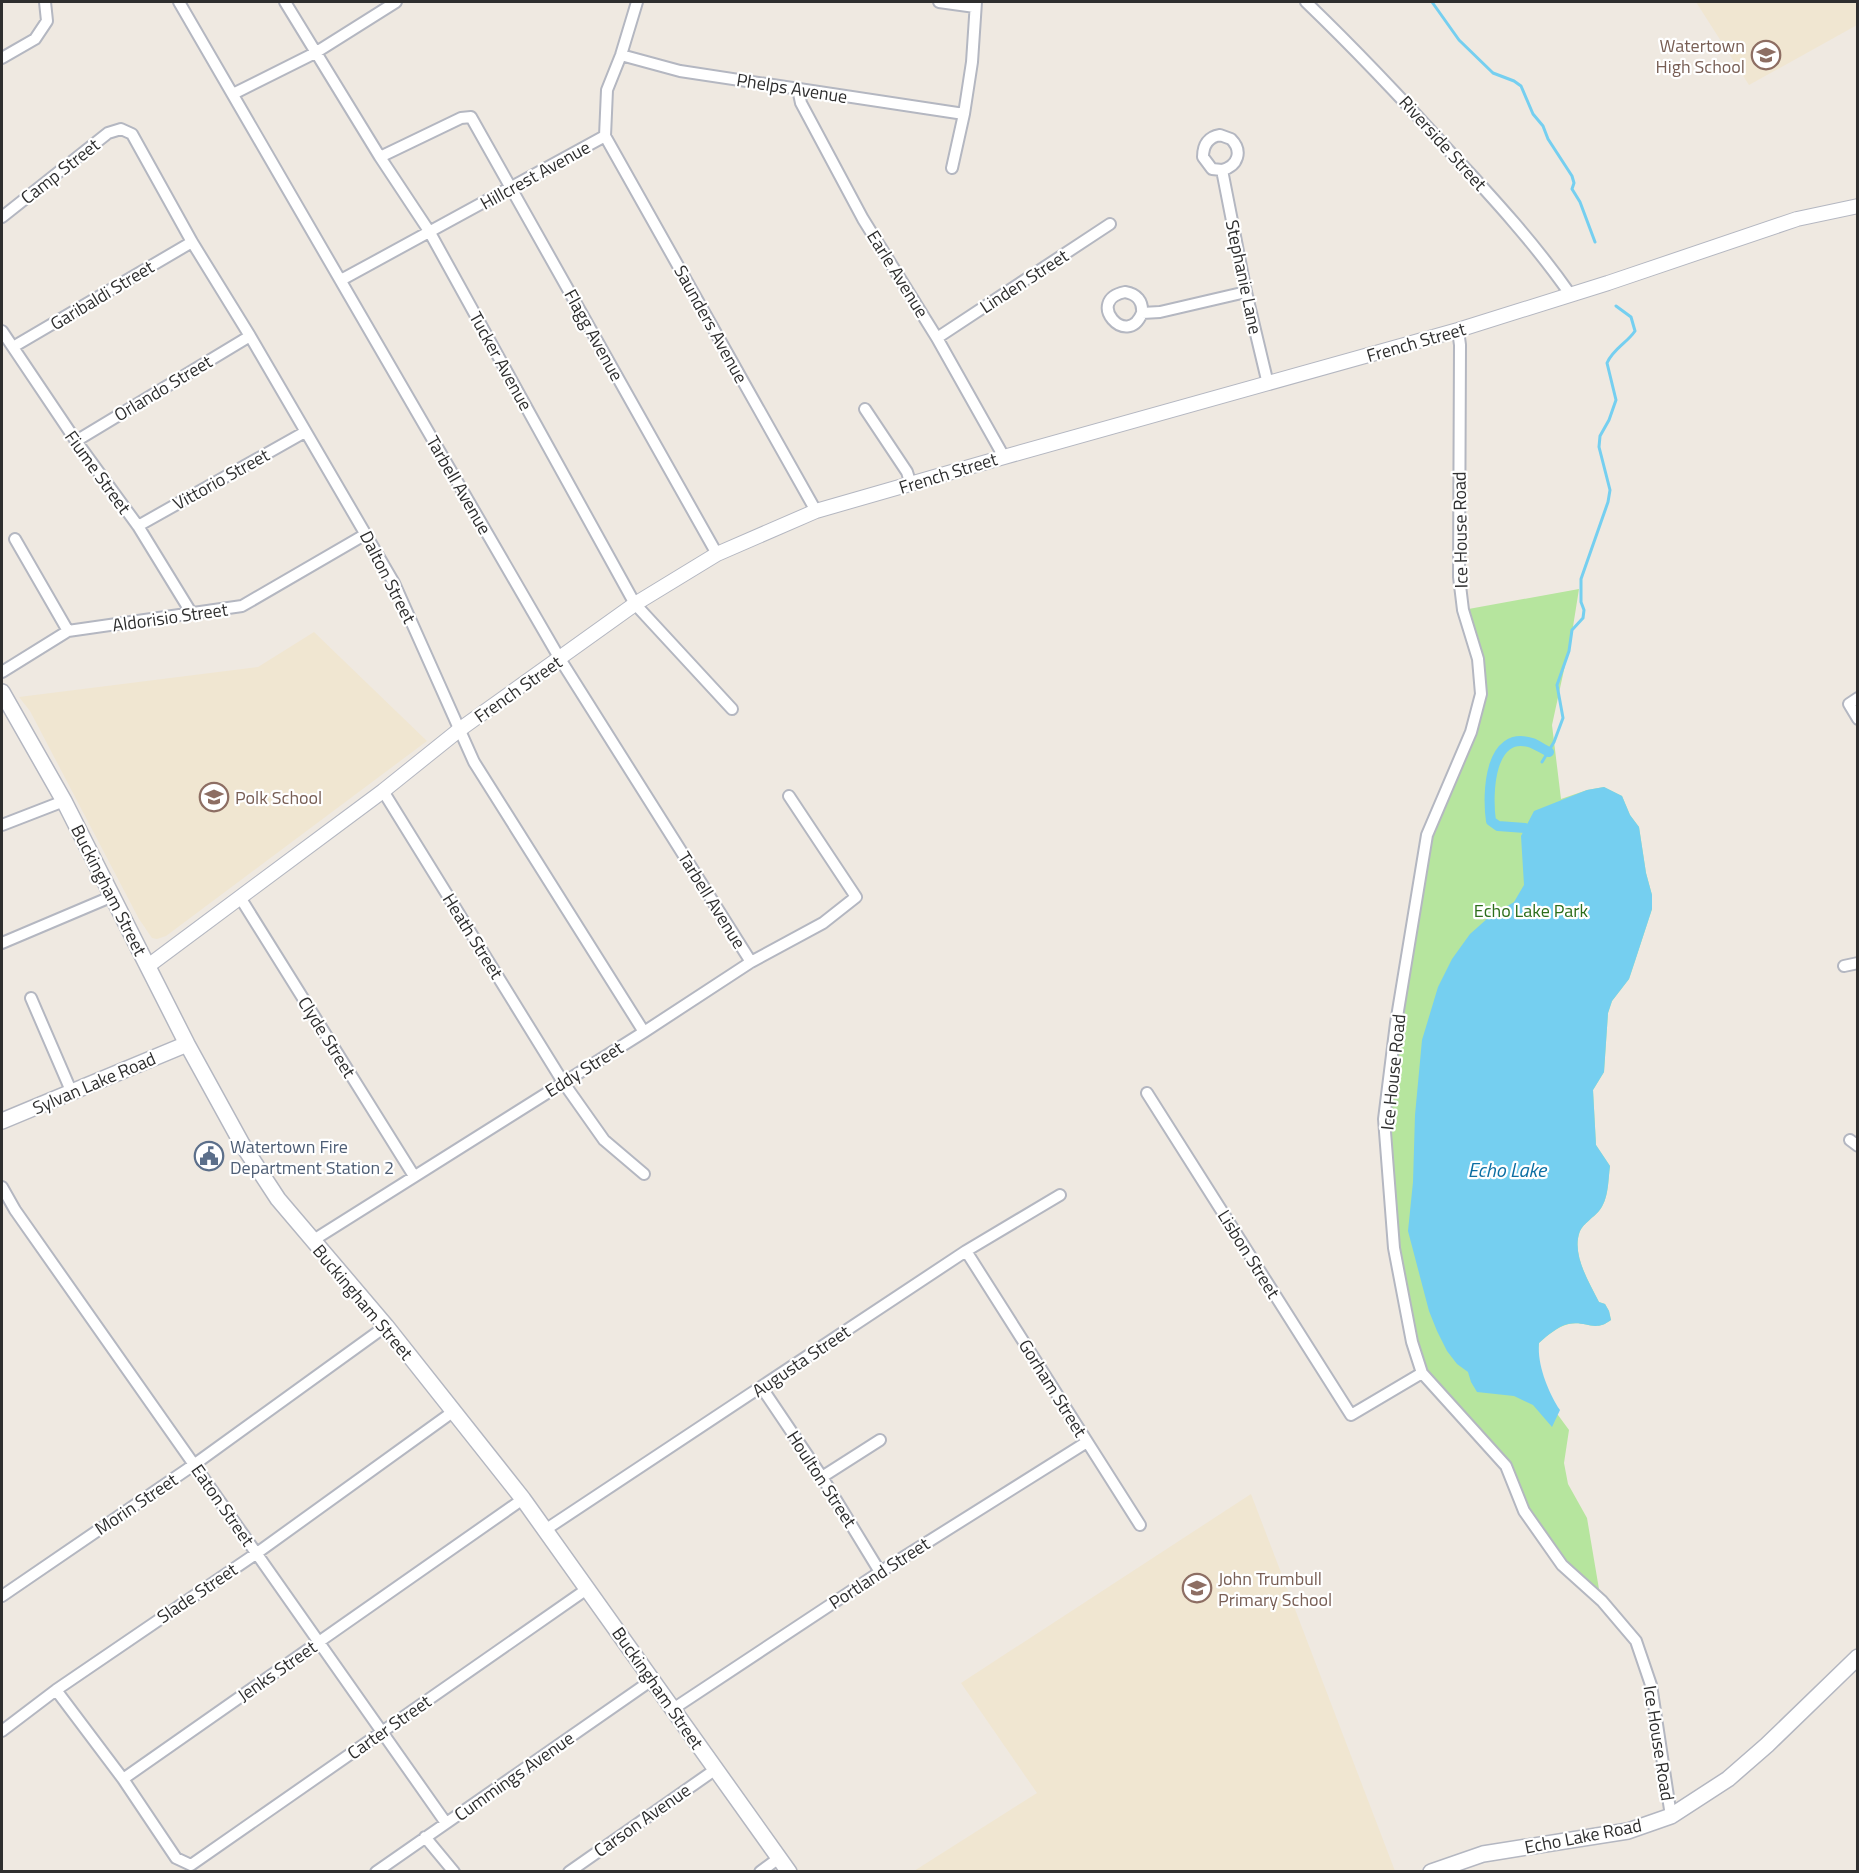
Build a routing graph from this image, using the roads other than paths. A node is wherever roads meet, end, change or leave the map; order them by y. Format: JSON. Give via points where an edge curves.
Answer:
{"nodes":[{"id":1,"x":45,"y":2,"type":"edge"},
{"id":2,"x":179,"y":2,"type":"edge"},
{"id":3,"x":285,"y":2,"type":"edge"},
{"id":4,"x":396,"y":2,"type":"edge"},
{"id":5,"x":637,"y":2,"type":"edge"},
{"id":6,"x":939,"y":2,"type":"edge"},
{"id":7,"x":1306,"y":2,"type":"edge"},
{"id":8,"x":975,"y":4,"type":"edge"},
{"id":9,"x":315,"y":53,"type":"junction"},
{"id":10,"x":621,"y":55,"type":"junction"},
{"id":11,"x":2,"y":58,"type":"edge"},
{"id":12,"x":798,"y":89,"type":"junction"},
{"id":13,"x":233,"y":94,"type":"junction"},
{"id":14,"x":964,"y":114,"type":"junction"},
{"id":15,"x":121,"y":129,"type":"joint"},
{"id":16,"x":605,"y":136,"type":"junction"},
{"id":17,"x":380,"y":157,"type":"junction"},
{"id":18,"x":952,"y":168,"type":"dead end"},
{"id":19,"x":1222,"y":170,"type":"dead end"},
{"id":20,"x":512,"y":189,"type":"junction"},
{"id":21,"x":1857,"y":206,"type":"edge"},
{"id":22,"x":2,"y":217,"type":"edge"},
{"id":23,"x":1110,"y":224,"type":"dead end"},
{"id":24,"x":429,"y":231,"type":"junction"},
{"id":25,"x":192,"y":242,"type":"junction"},
{"id":26,"x":341,"y":280,"type":"junction"},
{"id":27,"x":1246,"y":292,"type":"junction"},
{"id":28,"x":1570,"y":294,"type":"junction"},
{"id":29,"x":1143,"y":313,"type":"dead end"},
{"id":30,"x":1458,"y":330,"type":"junction"},
{"id":31,"x":2,"y":331,"type":"edge"},
{"id":32,"x":250,"y":336,"type":"junction"},
{"id":33,"x":937,"y":338,"type":"junction"},
{"id":34,"x":13,"y":347,"type":"junction"},
{"id":35,"x":1268,"y":384,"type":"junction"},
{"id":36,"x":865,"y":409,"type":"dead end"},
{"id":37,"x":305,"y":432,"type":"junction"},
{"id":38,"x":76,"y":441,"type":"junction"},
{"id":39,"x":1004,"y":457,"type":"junction"},
{"id":40,"x":911,"y":485,"type":"junction"},
{"id":41,"x":816,"y":511,"type":"junction"},
{"id":42,"x":138,"y":526,"type":"junction"},
{"id":43,"x":366,"y":534,"type":"junction"},
{"id":44,"x":15,"y":539,"type":"dead end"},
{"id":45,"x":717,"y":554,"type":"junction"},
{"id":46,"x":635,"y":604,"type":"junction"},
{"id":47,"x":192,"y":614,"type":"junction"},
{"id":48,"x":69,"y":631,"type":"junction"},
{"id":49,"x":560,"y":659,"type":"junction"},
{"id":50,"x":2,"y":672,"type":"edge"},
{"id":51,"x":2,"y":692,"type":"edge"},
{"id":52,"x":1853,"y":701,"type":"edge"},
{"id":53,"x":732,"y":710,"type":"dead end"},
{"id":54,"x":1857,"y":719,"type":"edge"},
{"id":55,"x":459,"y":730,"type":"junction"},
{"id":56,"x":383,"y":791,"type":"junction"},
{"id":57,"x":789,"y":796,"type":"dead end"},
{"id":58,"x":64,"y":801,"type":"junction"},
{"id":59,"x":2,"y":825,"type":"edge"},
{"id":60,"x":113,"y":896,"type":"junction"},
{"id":61,"x":241,"y":899,"type":"junction"},
{"id":62,"x":2,"y":943,"type":"edge"},
{"id":63,"x":751,"y":962,"type":"junction"},
{"id":64,"x":1857,"y":963,"type":"edge"},
{"id":65,"x":148,"y":966,"type":"junction"},
{"id":66,"x":1844,"y":966,"type":"dead end"},
{"id":67,"x":31,"y":998,"type":"dead end"},
{"id":68,"x":644,"y":1032,"type":"junction"},
{"id":69,"x":187,"y":1044,"type":"junction"},
{"id":70,"x":563,"y":1082,"type":"junction"},
{"id":71,"x":72,"y":1093,"type":"junction"},
{"id":72,"x":1147,"y":1093,"type":"dead end"},
{"id":73,"x":2,"y":1121,"type":"edge"},
{"id":74,"x":644,"y":1174,"type":"dead end"},
{"id":75,"x":414,"y":1176,"type":"junction"},
{"id":76,"x":2,"y":1186,"type":"edge"},
{"id":77,"x":1059,"y":1195,"type":"dead end"},
{"id":78,"x":312,"y":1241,"type":"junction"},
{"id":79,"x":966,"y":1251,"type":"junction"},
{"id":80,"x":386,"y":1326,"type":"junction"},
{"id":81,"x":1422,"y":1373,"type":"junction"},
{"id":82,"x":762,"y":1388,"type":"junction"},
{"id":83,"x":454,"y":1411,"type":"junction"},
{"id":84,"x":880,"y":1440,"type":"dead end"},
{"id":85,"x":1087,"y":1442,"type":"junction"},
{"id":86,"x":195,"y":1464,"type":"junction"},
{"id":87,"x":822,"y":1478,"type":"junction"},
{"id":88,"x":523,"y":1499,"type":"junction"},
{"id":89,"x":1140,"y":1525,"type":"dead end"},
{"id":90,"x":545,"y":1530,"type":"junction"},
{"id":91,"x":256,"y":1553,"type":"junction"},
{"id":92,"x":880,"y":1572,"type":"junction"},
{"id":93,"x":587,"y":1589,"type":"junction"},
{"id":94,"x":2,"y":1596,"type":"edge"},
{"id":95,"x":319,"y":1642,"type":"junction"},
{"id":96,"x":1857,"y":1657,"type":"edge"},
{"id":97,"x":652,"y":1680,"type":"junction"},
{"id":98,"x":56,"y":1690,"type":"junction"},
{"id":99,"x":673,"y":1709,"type":"junction"},
{"id":100,"x":2,"y":1731,"type":"edge"},
{"id":101,"x":381,"y":1733,"type":"junction"},
{"id":102,"x":716,"y":1769,"type":"junction"},
{"id":103,"x":123,"y":1779,"type":"junction"},
{"id":104,"x":1671,"y":1816,"type":"junction"},
{"id":105,"x":446,"y":1823,"type":"junction"},
{"id":106,"x":425,"y":1838,"type":"junction"},
{"id":107,"x":779,"y":1858,"type":"junction"},
{"id":108,"x":376,"y":1872,"type":"edge"},
{"id":109,"x":454,"y":1872,"type":"edge"},
{"id":110,"x":569,"y":1872,"type":"edge"},
{"id":111,"x":760,"y":1872,"type":"edge"},
{"id":112,"x":789,"y":1872,"type":"edge"},
{"id":113,"x":1431,"y":1872,"type":"edge"}],
"edges":[{"from":1,"to":11,"type":"street","via":[[47,21],[35,39]]},
{"from":2,"to":13,"type":"street","name":"Tarbell Avenue"},
{"from":3,"to":9,"type":"street","name":"Tucker Avenue"},
{"from":4,"to":9,"type":"street"},
{"from":5,"to":10,"type":"street","name":"Hillcrest Avenue"},
{"from":6,"to":8,"type":"street"},
{"from":7,"to":28,"type":"street","name":"Riverside Street","via":[[1372,66],[1501,207]]},
{"from":8,"to":14,"type":"street"},
{"from":9,"to":13,"type":"street"},
{"from":9,"to":17,"type":"street","name":"Tucker Avenue"},
{"from":10,"to":12,"type":"street","name":"Phelps Avenue","via":[[680,71]]},
{"from":10,"to":16,"type":"street","name":"Hillcrest Avenue","via":[[607,90]]},
{"from":12,"to":14,"type":"street","name":"Phelps Avenue"},
{"from":12,"to":33,"type":"street","name":"Earle Avenue","via":[[801,103],[863,219]]},
{"from":13,"to":26,"type":"street","name":"Tarbell Avenue"},
{"from":14,"to":18,"type":"street"},
{"from":15,"to":22,"type":"street","name":"Camp Street","via":[[108,133]]},
{"from":15,"to":25,"type":"street","name":"Dalton Street","via":[[132,134]]},
{"from":16,"to":20,"type":"street","name":"Hillcrest Avenue"},
{"from":16,"to":41,"type":"street","name":"Saunders Avenue"},
{"from":17,"to":20,"type":"street","name":"Flagg Avenue","via":[[461,118],[471,117]]},
{"from":17,"to":24,"type":"street","name":"Tucker Avenue"},
{"from":19,"to":27,"type":"street","name":"Stephanie Lane"},
{"from":20,"to":24,"type":"street","name":"Hillcrest Avenue"},
{"from":20,"to":45,"type":"street","name":"Flagg Avenue"},
{"from":21,"to":28,"type":"street","name":"French Street","via":[[1797,219]]},
{"from":23,"to":33,"type":"street","name":"Linden Street"},
{"from":24,"to":26,"type":"street","name":"Hillcrest Avenue"},
{"from":24,"to":46,"type":"street","name":"Tucker Avenue"},
{"from":25,"to":32,"type":"street","name":"Dalton Street"},
{"from":25,"to":34,"type":"street","name":"Garibaldi Street"},
{"from":26,"to":49,"type":"street","name":"Tarbell Avenue"},
{"from":27,"to":29,"type":"street"},
{"from":27,"to":35,"type":"street","name":"Stephanie Lane"},
{"from":28,"to":30,"type":"street","name":"French Street"},
{"from":30,"to":35,"type":"street","name":"French Street"},
{"from":30,"to":81,"type":"street","name":"Ice House Road","via":[[1459,577],[1463,610],[1478,659],[1481,694],[1471,732],[1427,835],[1384,1119],[1394,1248]]},
{"from":31,"to":34,"type":"street","name":"Fiume Street"},
{"from":32,"to":37,"type":"street","name":"Dalton Street"},
{"from":32,"to":38,"type":"street","name":"Orlando Street"},
{"from":33,"to":39,"type":"street","name":"Earle Avenue"},
{"from":34,"to":38,"type":"street","name":"Fiume Street"},
{"from":35,"to":39,"type":"street","name":"French Street"},
{"from":36,"to":40,"type":"street","via":[[907,472]]},
{"from":37,"to":42,"type":"street","name":"Vittorio Street"},
{"from":37,"to":43,"type":"street","name":"Dalton Street"},
{"from":38,"to":42,"type":"street","name":"Fiume Street"},
{"from":39,"to":40,"type":"street","name":"French Street"},
{"from":40,"to":41,"type":"street","name":"French Street"},
{"from":41,"to":45,"type":"street","name":"French Street"},
{"from":42,"to":47,"type":"street","name":"Fiume Street"},
{"from":43,"to":47,"type":"street","name":"Aldorisio Street","via":[[242,606]]},
{"from":43,"to":55,"type":"street","name":"Dalton Street","via":[[394,583]]},
{"from":44,"to":48,"type":"street"},
{"from":45,"to":46,"type":"street","name":"French Street"},
{"from":46,"to":49,"type":"street","name":"French Street"},
{"from":46,"to":53,"type":"street","name":"Tucker Avenue"},
{"from":47,"to":48,"type":"street","name":"Aldorisio Street"},
{"from":48,"to":50,"type":"street","name":"Aldorisio Street"},
{"from":49,"to":55,"type":"street","name":"French Street"},
{"from":49,"to":63,"type":"street","name":"Tarbell Avenue"},
{"from":51,"to":58,"type":"main road","name":"Buckingham Street"},
{"from":52,"to":54,"type":"street"},
{"from":55,"to":56,"type":"street","name":"French Street"},
{"from":55,"to":68,"type":"street","name":"Dalton Street","via":[[474,762]]},
{"from":56,"to":61,"type":"street","name":"French Street"},
{"from":56,"to":70,"type":"street","name":"Heath Street"},
{"from":57,"to":63,"type":"street","name":"Eddy Street","via":[[856,897],[823,923]]},
{"from":58,"to":59,"type":"street"},
{"from":58,"to":60,"type":"main road","name":"Buckingham Street"},
{"from":60,"to":62,"type":"street"},
{"from":60,"to":65,"type":"main road","name":"Buckingham Street"},
{"from":61,"to":65,"type":"street","name":"French Street"},
{"from":61,"to":75,"type":"street","name":"Clyde Street"},
{"from":63,"to":68,"type":"street","name":"Eddy Street"},
{"from":64,"to":66,"type":"street"},
{"from":65,"to":69,"type":"main road","name":"Buckingham Street"},
{"from":67,"to":71,"type":"street"},
{"from":68,"to":70,"type":"street","name":"Eddy Street"},
{"from":69,"to":71,"type":"main road","name":"Sylvan Lake Road"},
{"from":69,"to":78,"type":"main road","name":"Buckingham Street","via":[[242,1144]]},
{"from":70,"to":74,"type":"street","name":"Heath Street","via":[[604,1140]]},
{"from":70,"to":75,"type":"street","name":"Eddy Street"},
{"from":71,"to":73,"type":"main road","name":"Sylvan Lake Road"},
{"from":72,"to":81,"type":"street","name":"Lisbon Street","via":[[1351,1415]]},
{"from":75,"to":78,"type":"street","name":"Eddy Street"},
{"from":76,"to":86,"type":"street","name":"Eaton Street","via":[[15,1210]]},
{"from":77,"to":79,"type":"street","name":"Augusta Street"},
{"from":78,"to":80,"type":"main road","name":"Buckingham Street"},
{"from":79,"to":82,"type":"street","name":"Augusta Street"},
{"from":79,"to":85,"type":"street","name":"Gorham Street"},
{"from":80,"to":83,"type":"main road","name":"Buckingham Street"},
{"from":80,"to":86,"type":"street","name":"Morin Street"},
{"from":81,"to":104,"type":"street","name":"Ice House Road","via":[[1506,1466],[1524,1511],[1562,1565],[1602,1601],[1636,1641],[1651,1685]]},
{"from":82,"to":87,"type":"street","name":"Houlton Street"},
{"from":82,"to":90,"type":"street","name":"Augusta Street"},
{"from":83,"to":88,"type":"main road","name":"Buckingham Street"},
{"from":83,"to":91,"type":"street","name":"Slade Street"},
{"from":84,"to":87,"type":"street"},
{"from":85,"to":89,"type":"street","name":"Gorham Street"},
{"from":85,"to":92,"type":"street","name":"Portland Street"},
{"from":86,"to":91,"type":"street","name":"Eaton Street"},
{"from":86,"to":94,"type":"street","name":"Morin Street"},
{"from":87,"to":92,"type":"street","name":"Houlton Street"},
{"from":88,"to":90,"type":"main road","name":"Buckingham Street"},
{"from":88,"to":95,"type":"street","name":"Jenks Street"},
{"from":90,"to":93,"type":"main road","name":"Buckingham Street"},
{"from":91,"to":95,"type":"street","name":"Eaton Street"},
{"from":91,"to":98,"type":"street","name":"Slade Street"},
{"from":92,"to":99,"type":"street","name":"Portland Street"},
{"from":93,"to":97,"type":"main road","name":"Buckingham Street"},
{"from":93,"to":101,"type":"street","name":"Carter Street"},
{"from":95,"to":101,"type":"street","name":"Eaton Street"},
{"from":95,"to":103,"type":"street","name":"Jenks Street"},
{"from":96,"to":104,"type":"main road","name":"Echo Lake Road","via":[[1728,1779]]},
{"from":97,"to":99,"type":"main road","name":"Buckingham Street"},
{"from":97,"to":105,"type":"street","name":"Cummings Avenue"},
{"from":98,"to":100,"type":"street","name":"Slade Street"},
{"from":98,"to":103,"type":"street"},
{"from":99,"to":102,"type":"main road","name":"Buckingham Street"},
{"from":101,"to":103,"type":"street","name":"Carter Street","via":[[191,1865],[176,1858]]},
{"from":101,"to":105,"type":"street","name":"Eaton Street"},
{"from":102,"to":107,"type":"main road","name":"Buckingham Street"},
{"from":102,"to":110,"type":"street","name":"Carson Avenue"},
{"from":104,"to":113,"type":"main road","name":"Echo Lake Road","via":[[1628,1831],[1483,1854]]},
{"from":105,"to":106,"type":"street","name":"Cummings Avenue"},
{"from":106,"to":108,"type":"street","name":"Cummings Avenue"},
{"from":106,"to":109,"type":"street"},
{"from":107,"to":111,"type":"street"},
{"from":107,"to":112,"type":"main road","name":"Buckingham Street"}]}
